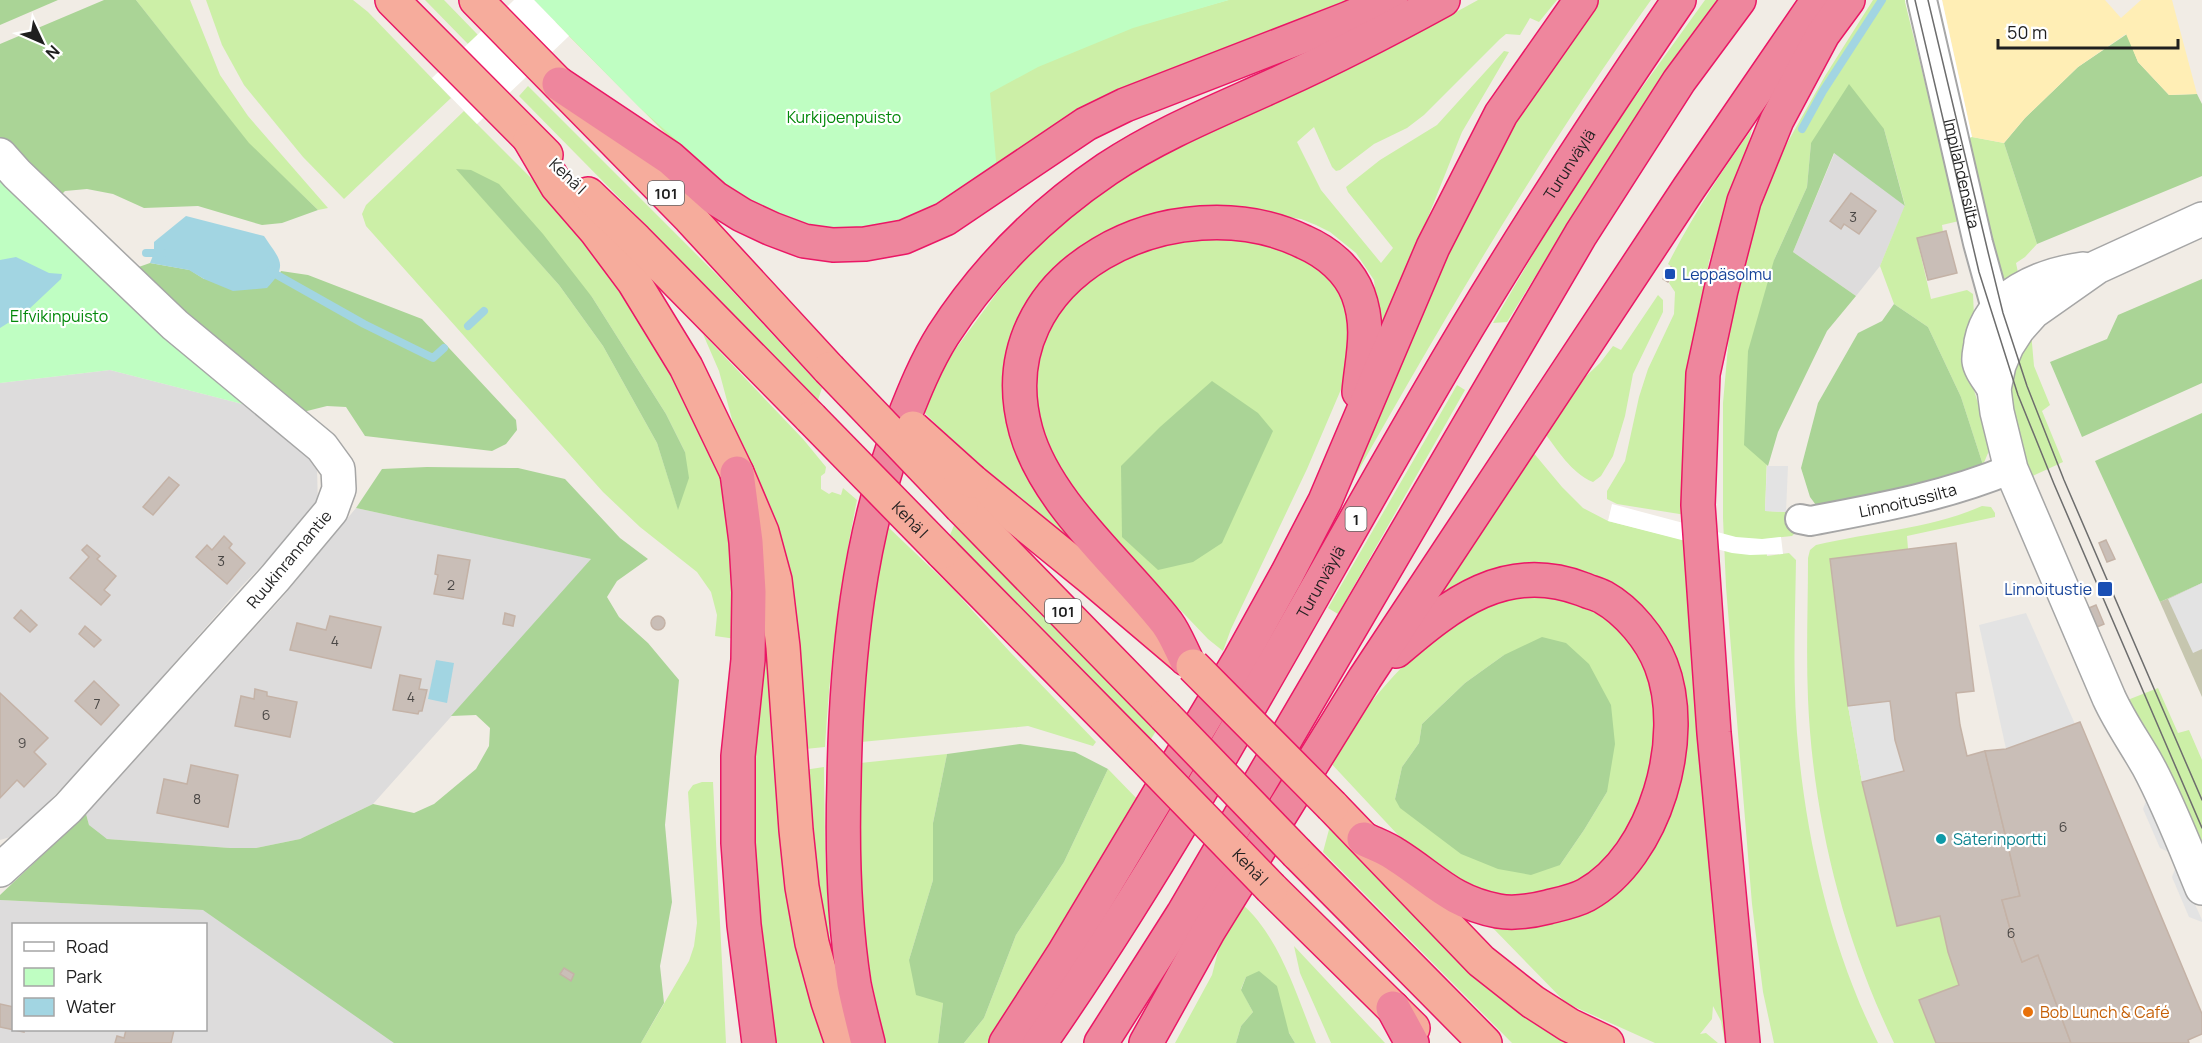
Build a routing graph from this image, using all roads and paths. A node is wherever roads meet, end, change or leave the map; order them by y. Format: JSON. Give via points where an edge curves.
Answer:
{"nodes":[{"id":1,"x":392,"y":0,"type":"edge"},
{"id":2,"x":476,"y":0,"type":"edge"},
{"id":3,"x":1390,"y":0,"type":"edge"},
{"id":4,"x":1443,"y":0,"type":"edge"},
{"id":5,"x":1581,"y":0,"type":"edge"},
{"id":6,"x":1679,"y":0,"type":"edge"},
{"id":7,"x":1739,"y":0,"type":"edge"},
{"id":8,"x":1818,"y":0,"type":"edge"},
{"id":9,"x":1848,"y":0,"type":"edge"},
{"id":10,"x":1923,"y":6,"type":"edge"},
{"id":11,"x":559,"y":84,"type":"junction"},
{"id":12,"x":530,"y":140,"type":"junction"},
{"id":13,"x":0,"y":155,"type":"edge"},
{"id":14,"x":2202,"y":219,"type":"edge"},
{"id":15,"x":2097,"y":267,"type":"junction"},
{"id":16,"x":1996,"y":310,"type":"junction"},
{"id":17,"x":2007,"y":346,"type":"junction"},
{"id":18,"x":1994,"y":389,"type":"junction"},
{"id":19,"x":1356,"y":427,"type":"junction"},
{"id":20,"x":2011,"y":469,"type":"junction"},
{"id":21,"x":737,"y":473,"type":"junction"},
{"id":22,"x":967,"y":494,"type":"junction"},
{"id":23,"x":1800,"y":519,"type":"dead end"},
{"id":24,"x":1190,"y":662,"type":"junction"},
{"id":25,"x":1365,"y":678,"type":"junction"},
{"id":26,"x":1364,"y":839,"type":"junction"},
{"id":27,"x":0,"y":870,"type":"edge"},
{"id":28,"x":2202,"y":888,"type":"edge"},
{"id":29,"x":1733,"y":922,"type":"junction"},
{"id":30,"x":1393,"y":1008,"type":"junction"},
{"id":31,"x":1147,"y":1042,"type":"edge"},
{"id":32,"x":759,"y":1043,"type":"edge"},
{"id":33,"x":842,"y":1043,"type":"edge"},
{"id":34,"x":868,"y":1043,"type":"edge"},
{"id":35,"x":1006,"y":1043,"type":"edge"},
{"id":36,"x":1040,"y":1043,"type":"edge"},
{"id":37,"x":1101,"y":1043,"type":"edge"},
{"id":38,"x":1412,"y":1043,"type":"edge"},
{"id":39,"x":1427,"y":1043,"type":"edge"},
{"id":40,"x":1485,"y":1043,"type":"edge"},
{"id":41,"x":1607,"y":1043,"type":"edge"},
{"id":42,"x":1743,"y":1043,"type":"edge"},
{"id":43,"x":1756,"y":1043,"type":"edge"}],
"edges":[{"from":1,"to":12,"type":"highway","name":"Kehä I","number":"101"},
{"from":2,"to":11,"type":"highway","number":"101"},
{"from":3,"to":11,"type":"highway","via":[[1125,105],[1086,124],[945,219],[904,237],[865,244],[804,241],[742,215],[715,198],[670,158]]},
{"from":4,"to":34,"type":"highway","via":[[1332,59],[1154,141],[1107,169],[1059,204],[1017,242],[975,289],[941,338],[916,387],[890,455],[869,534],[851,655],[843,834],[854,985]]},
{"from":5,"to":19,"type":"highway","via":[[1502,114],[1433,247]]},
{"from":6,"to":36,"type":"highway","name":"Turunväylä","number":"1","via":[[1533,218],[1227,746],[1128,911]]},
{"from":7,"to":37,"type":"highway","via":[[1679,81],[1581,234],[1183,914]]},
{"from":8,"to":25,"type":"highway","via":[[1695,178]]},
{"from":9,"to":29,"type":"highway","via":[[1823,34],[1777,120],[1744,201],[1703,374],[1698,505],[1714,733]]},
{"from":10,"to":16,"type":"street","name":"Impilahdensilta"},
{"from":11,"to":22,"type":"highway","number":"101","bridge":true,"via":[[769,305],[920,434]]},
{"from":12,"to":21,"type":"highway","via":[[557,186],[596,231],[655,315],[686,367]]},
{"from":12,"to":30,"type":"highway","name":"Kehä I","number":"101","bridge":true,"via":[[636,240]]},
{"from":13,"to":27,"type":"street","name":"Ruukinrannantie","via":[[175,325],[322,447],[338,469],[339,489],[332,511],[259,595],[68,808]]},
{"from":14,"to":15,"type":"street"},
{"from":15,"to":16,"type":"street","via":[[2059,272],[2023,287]]},
{"from":15,"to":17,"type":"street","via":[[2033,312]]},
{"from":16,"to":17,"type":"street","name":"Impilahdensilta"},
{"from":16,"to":18,"type":"street","via":[[1983,332],[1978,360]]},
{"from":17,"to":18,"type":"street"},
{"from":18,"to":20,"type":"street"},
{"from":19,"to":24,"type":"highway","via":[[1366,333],[1358,292],[1333,260],[1291,235],[1220,222],[1157,230],[1116,244],[1072,272],[1041,309],[1029,338],[1020,378],[1026,432],[1035,454],[1064,503],[1168,625]]},
{"from":19,"to":35,"type":"highway","via":[[1325,501],[1240,659]]},
{"from":20,"to":23,"type":"street","name":"Linnoitussilta","via":[[1916,501],[1810,522]]},
{"from":20,"to":28,"type":"street","via":[[2109,698],[2165,801]]},
{"from":21,"to":32,"type":"highway","via":[[749,592],[738,756],[738,843]]},
{"from":21,"to":33,"type":"highway","via":[[762,532],[775,580],[802,887],[812,943]]},
{"from":22,"to":24,"type":"highway","via":[[1091,578]]},
{"from":22,"to":40,"type":"highway","number":"101","bridge":true,"via":[[1165,716]]},
{"from":24,"to":26,"type":"highway","bridge":true},
{"from":25,"to":26,"type":"highway","via":[[1466,598],[1515,581],[1560,582],[1604,597],[1628,616],[1649,641],[1661,665],[1668,693],[1670,739],[1654,811],[1633,850],[1586,895],[1560,904],[1530,911],[1500,911],[1465,902],[1395,854]]},
{"from":25,"to":31,"type":"highway","via":[[1209,930]]},
{"from":26,"to":41,"type":"highway","via":[[1489,967],[1533,1002]]},
{"from":29,"to":42,"type":"highway"},
{"from":29,"to":43,"type":"highway"},
{"from":30,"to":38,"type":"highway"},
{"from":30,"to":39,"type":"highway","name":"Kehä I","number":"101"}]}
